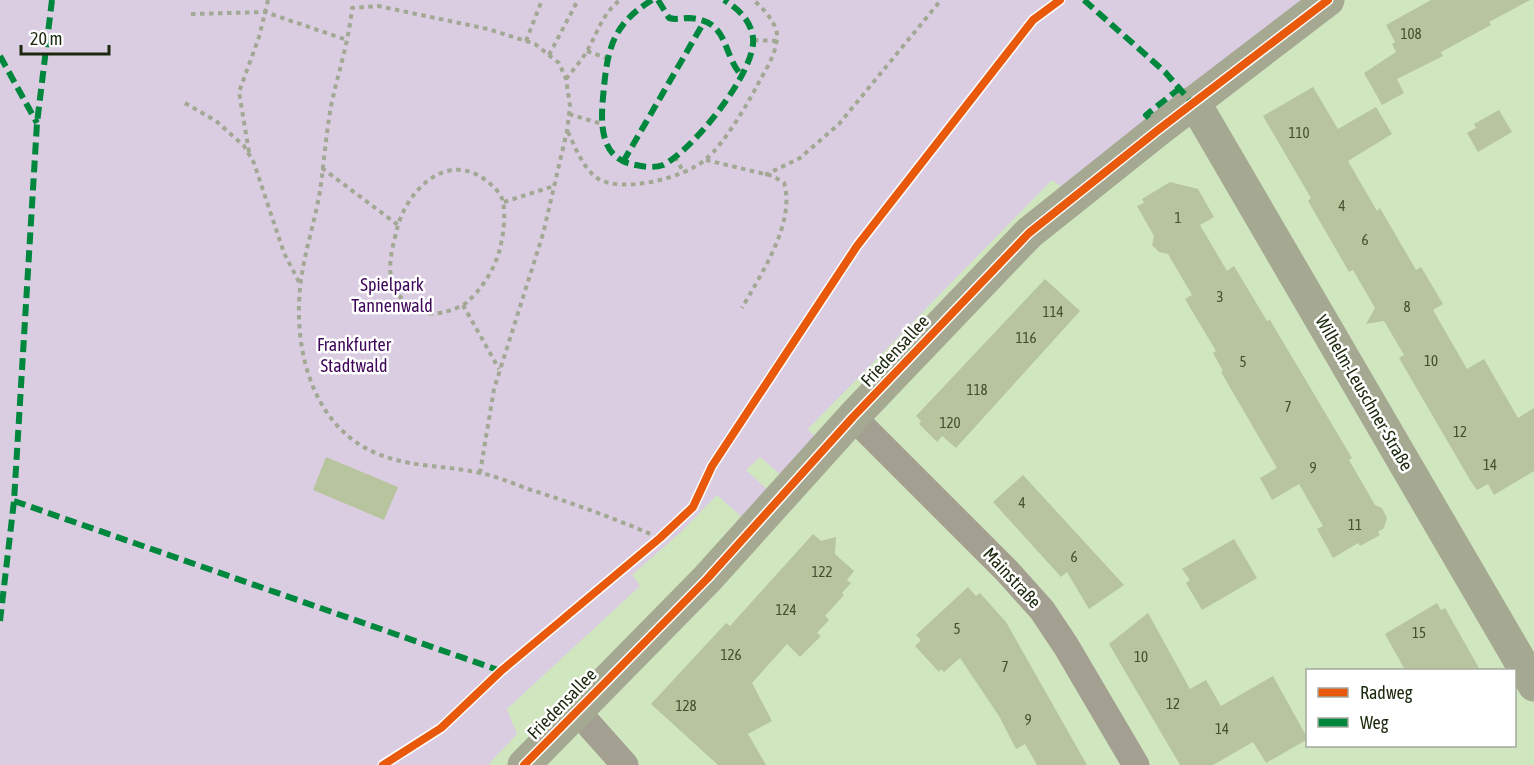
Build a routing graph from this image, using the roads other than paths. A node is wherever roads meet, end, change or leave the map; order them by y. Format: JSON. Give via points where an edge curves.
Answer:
{"nodes":[{"id":1,"x":1328,"y":0,"type":"edge"},
{"id":2,"x":1192,"y":103,"type":"junction"},
{"id":3,"x":853,"y":417,"type":"junction"},
{"id":4,"x":1534,"y":685,"type":"edge"},
{"id":5,"x":576,"y":710,"type":"junction"},
{"id":6,"x":524,"y":765,"type":"edge"},
{"id":7,"x":625,"y":765,"type":"edge"},
{"id":8,"x":1136,"y":765,"type":"edge"}],
"edges":[{"from":1,"to":2,"type":"street","name":"Friedensallee"},
{"from":2,"to":3,"type":"street","name":"Friedensallee","via":[[1029,233]]},
{"from":2,"to":4,"type":"street","name":"Wilhelm-Leuschner-Straße"},
{"from":3,"to":5,"type":"street","name":"Friedensallee","via":[[706,579]]},
{"from":3,"to":8,"type":"street","name":"Mainstraße","via":[[1042,610]]},
{"from":5,"to":6,"type":"street","name":"Friedensallee"},
{"from":5,"to":7,"type":"street"}]}
